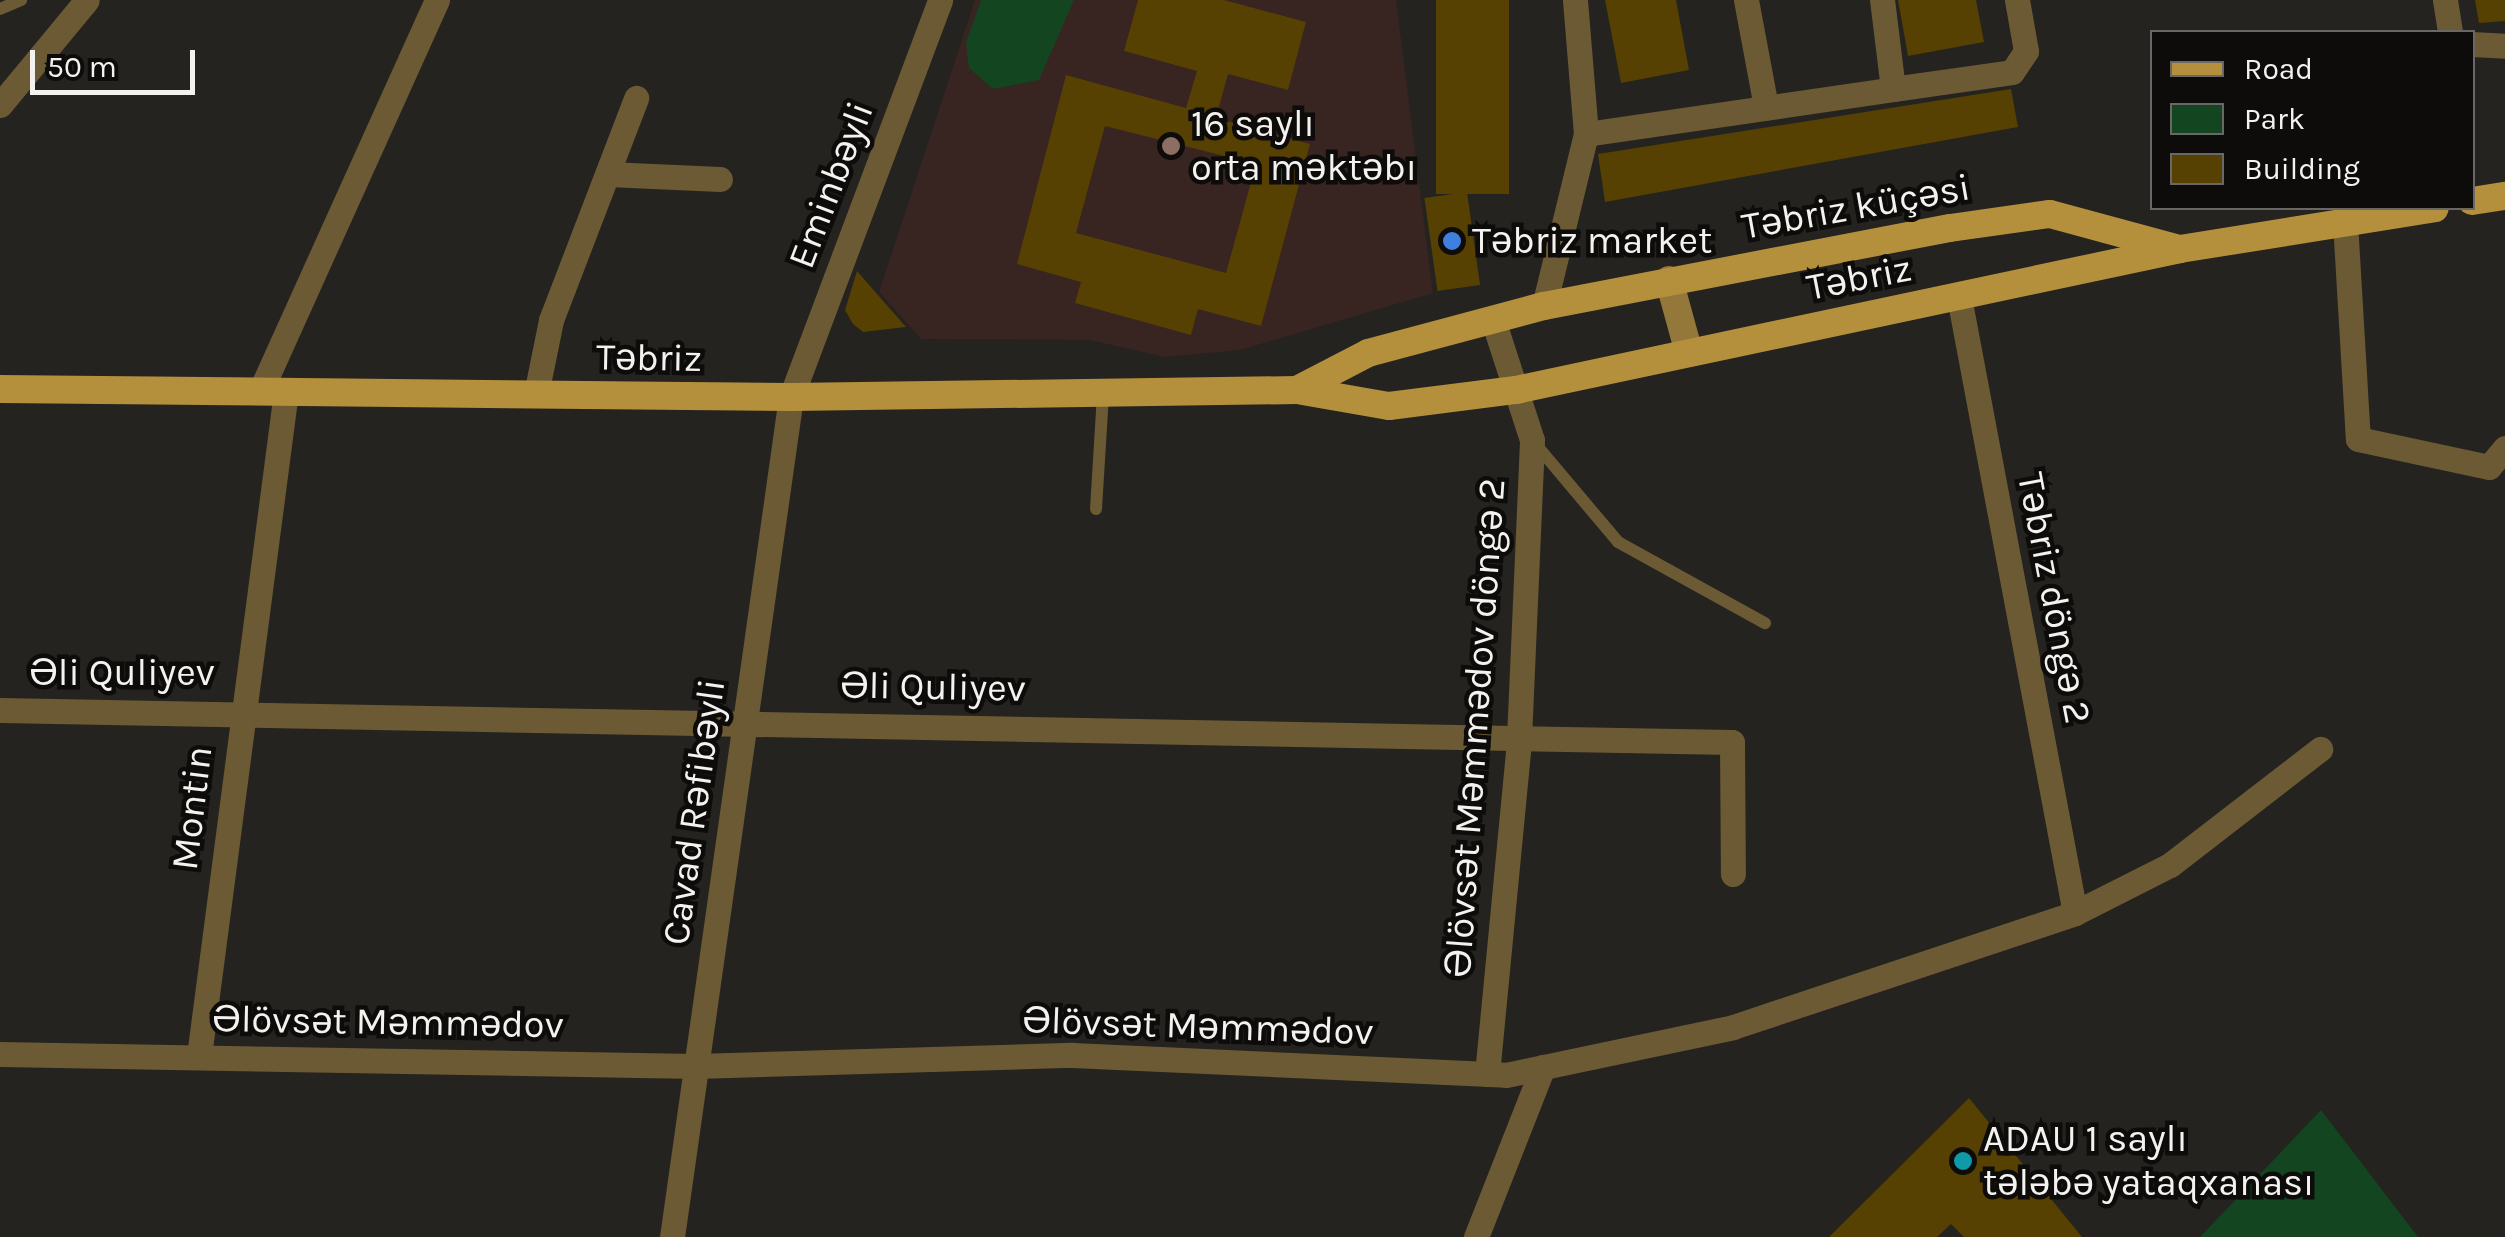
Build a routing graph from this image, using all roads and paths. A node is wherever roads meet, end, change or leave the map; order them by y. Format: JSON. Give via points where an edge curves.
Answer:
{"nodes":[{"id":1,"x":21,"y":0,"type":"edge"},
{"id":2,"x":87,"y":0,"type":"edge"},
{"id":3,"x":437,"y":0,"type":"edge"},
{"id":4,"x":940,"y":0,"type":"edge"},
{"id":5,"x":1575,"y":0,"type":"edge"},
{"id":6,"x":1746,"y":0,"type":"edge"},
{"id":7,"x":1882,"y":0,"type":"edge"},
{"id":8,"x":2018,"y":0,"type":"edge"},
{"id":9,"x":2445,"y":0,"type":"edge"},
{"id":10,"x":0,"y":9,"type":"edge"},
{"id":11,"x":2450,"y":30,"type":"edge"},
{"id":12,"x":2475,"y":44,"type":"edge"},
{"id":13,"x":2505,"y":46,"type":"edge"},
{"id":14,"x":1893,"y":89,"type":"junction"},
{"id":15,"x":636,"y":98,"type":"dead end"},
{"id":16,"x":0,"y":105,"type":"edge"},
{"id":17,"x":1766,"y":107,"type":"junction"},
{"id":18,"x":1586,"y":134,"type":"junction"},
{"id":19,"x":608,"y":174,"type":"junction"},
{"id":20,"x":720,"y":179,"type":"dead end"},
{"id":21,"x":2505,"y":196,"type":"edge"},
{"id":22,"x":2475,"y":201,"type":"edge"},
{"id":23,"x":2422,"y":210,"type":"edge"},
{"id":24,"x":2345,"y":222,"type":"junction"},
{"id":25,"x":2180,"y":249,"type":"junction"},
{"id":26,"x":1669,"y":280,"type":"junction"},
{"id":27,"x":1960,"y":297,"type":"junction"},
{"id":28,"x":1544,"y":306,"type":"junction"},
{"id":29,"x":1493,"y":320,"type":"junction"},
{"id":30,"x":1688,"y":349,"type":"junction"},
{"id":31,"x":0,"y":389,"type":"edge"},
{"id":32,"x":1297,"y":390,"type":"junction"},
{"id":33,"x":1516,"y":390,"type":"junction"},
{"id":34,"x":273,"y":392,"type":"junction"},
{"id":35,"x":1104,"y":393,"type":"junction"},
{"id":36,"x":536,"y":394,"type":"junction"},
{"id":37,"x":791,"y":397,"type":"junction"},
{"id":38,"x":1532,"y":440,"type":"junction"},
{"id":39,"x":2505,"y":448,"type":"edge"},
{"id":40,"x":1096,"y":509,"type":"dead end"},
{"id":41,"x":1765,"y":623,"type":"dead end"},
{"id":42,"x":0,"y":710,"type":"edge"},
{"id":43,"x":242,"y":711,"type":"junction"},
{"id":44,"x":745,"y":720,"type":"junction"},
{"id":45,"x":1519,"y":739,"type":"junction"},
{"id":46,"x":2320,"y":749,"type":"dead end"},
{"id":47,"x":1733,"y":874,"type":"dead end"},
{"id":48,"x":2075,"y":914,"type":"junction"},
{"id":49,"x":0,"y":1054,"type":"edge"},
{"id":50,"x":199,"y":1056,"type":"junction"},
{"id":51,"x":696,"y":1066,"type":"junction"},
{"id":52,"x":1543,"y":1067,"type":"junction"},
{"id":53,"x":1488,"y":1074,"type":"junction"},
{"id":54,"x":672,"y":1237,"type":"edge"},
{"id":55,"x":1476,"y":1237,"type":"edge"}],
"edges":[{"from":1,"to":10,"type":"lane"},
{"from":2,"to":16,"type":"street"},
{"from":3,"to":34,"type":"street","name":"Montin"},
{"from":4,"to":37,"type":"street","name":"Eminbəyli"},
{"from":5,"to":18,"type":"street"},
{"from":6,"to":17,"type":"street"},
{"from":7,"to":14,"type":"street"},
{"from":8,"to":14,"type":"street","via":[[2026,51],[2012,72]]},
{"from":9,"to":11,"type":"street"},
{"from":12,"to":13,"type":"street"},
{"from":14,"to":17,"type":"street"},
{"from":15,"to":19,"type":"street"},
{"from":17,"to":18,"type":"street"},
{"from":18,"to":28,"type":"street"},
{"from":19,"to":20,"type":"street"},
{"from":19,"to":36,"type":"street","via":[[551,320]]},
{"from":21,"to":22,"type":"main road"},
{"from":23,"to":24,"type":"main road","name":"Təbriz"},
{"from":24,"to":25,"type":"main road","name":"Təbriz"},
{"from":24,"to":39,"type":"street","via":[[2358,438],[2488,467]]},
{"from":25,"to":26,"type":"main road","name":"Təbriz küçəsi","via":[[2050,214]]},
{"from":25,"to":27,"type":"main road","name":"Təbriz"},
{"from":26,"to":28,"type":"main road","name":"Təbriz küçəsi"},
{"from":26,"to":30,"type":"main road"},
{"from":27,"to":30,"type":"main road","name":"Təbriz"},
{"from":27,"to":48,"type":"street","name":"Təbriz döngə 2"},
{"from":28,"to":29,"type":"main road","name":"Təbriz"},
{"from":29,"to":32,"type":"main road","name":"Təbriz","via":[[1368,353]]},
{"from":29,"to":33,"type":"street","name":"Əlövsət Məmmədov döngə 2"},
{"from":30,"to":33,"type":"main road","name":"Təbriz"},
{"from":31,"to":34,"type":"main road","name":"Təbriz"},
{"from":32,"to":33,"type":"main road","name":"Təbriz","via":[[1388,406]]},
{"from":32,"to":35,"type":"main road","name":"Təbriz"},
{"from":33,"to":38,"type":"street","name":"Əlövsət Məmmədov döngə 2"},
{"from":34,"to":36,"type":"main road","name":"Təbriz"},
{"from":34,"to":43,"type":"street","name":"Montin"},
{"from":35,"to":37,"type":"main road","name":"Təbriz"},
{"from":35,"to":40,"type":"lane"},
{"from":36,"to":37,"type":"main road","name":"Təbriz"},
{"from":37,"to":44,"type":"street","name":"Cavad Rəfibəyli"},
{"from":38,"to":41,"type":"lane","via":[[1618,542]]},
{"from":38,"to":45,"type":"street","name":"Əlövsət Məmmədov döngə 2"},
{"from":42,"to":43,"type":"street","name":"Əli Quliyev"},
{"from":43,"to":44,"type":"street","name":"Əli Quliyev"},
{"from":43,"to":50,"type":"street","name":"Montin"},
{"from":44,"to":45,"type":"street","name":"Əli Quliyev"},
{"from":44,"to":51,"type":"street","name":"Cavad Rəfibəyli"},
{"from":45,"to":47,"type":"street","name":"Əli Quliyev","via":[[1732,742]]},
{"from":45,"to":53,"type":"street","name":"Əlövsət Məmmədov döngə 2"},
{"from":46,"to":48,"type":"street","name":"Əlövsət Məmmədov","via":[[2170,865]]},
{"from":48,"to":52,"type":"street","name":"Əlövsət Məmmədov","via":[[1732,1027]]},
{"from":49,"to":50,"type":"street","name":"Əlövsət Məmmədov"},
{"from":50,"to":51,"type":"street","name":"Əlövsət Məmmədov"},
{"from":51,"to":53,"type":"street","name":"Əlövsət Məmmədov","via":[[1072,1055]]},
{"from":51,"to":54,"type":"street","name":"Cavad Rəfibəyli"},
{"from":52,"to":53,"type":"street","name":"Əlövsət Məmmədov"},
{"from":52,"to":55,"type":"street"}]}
